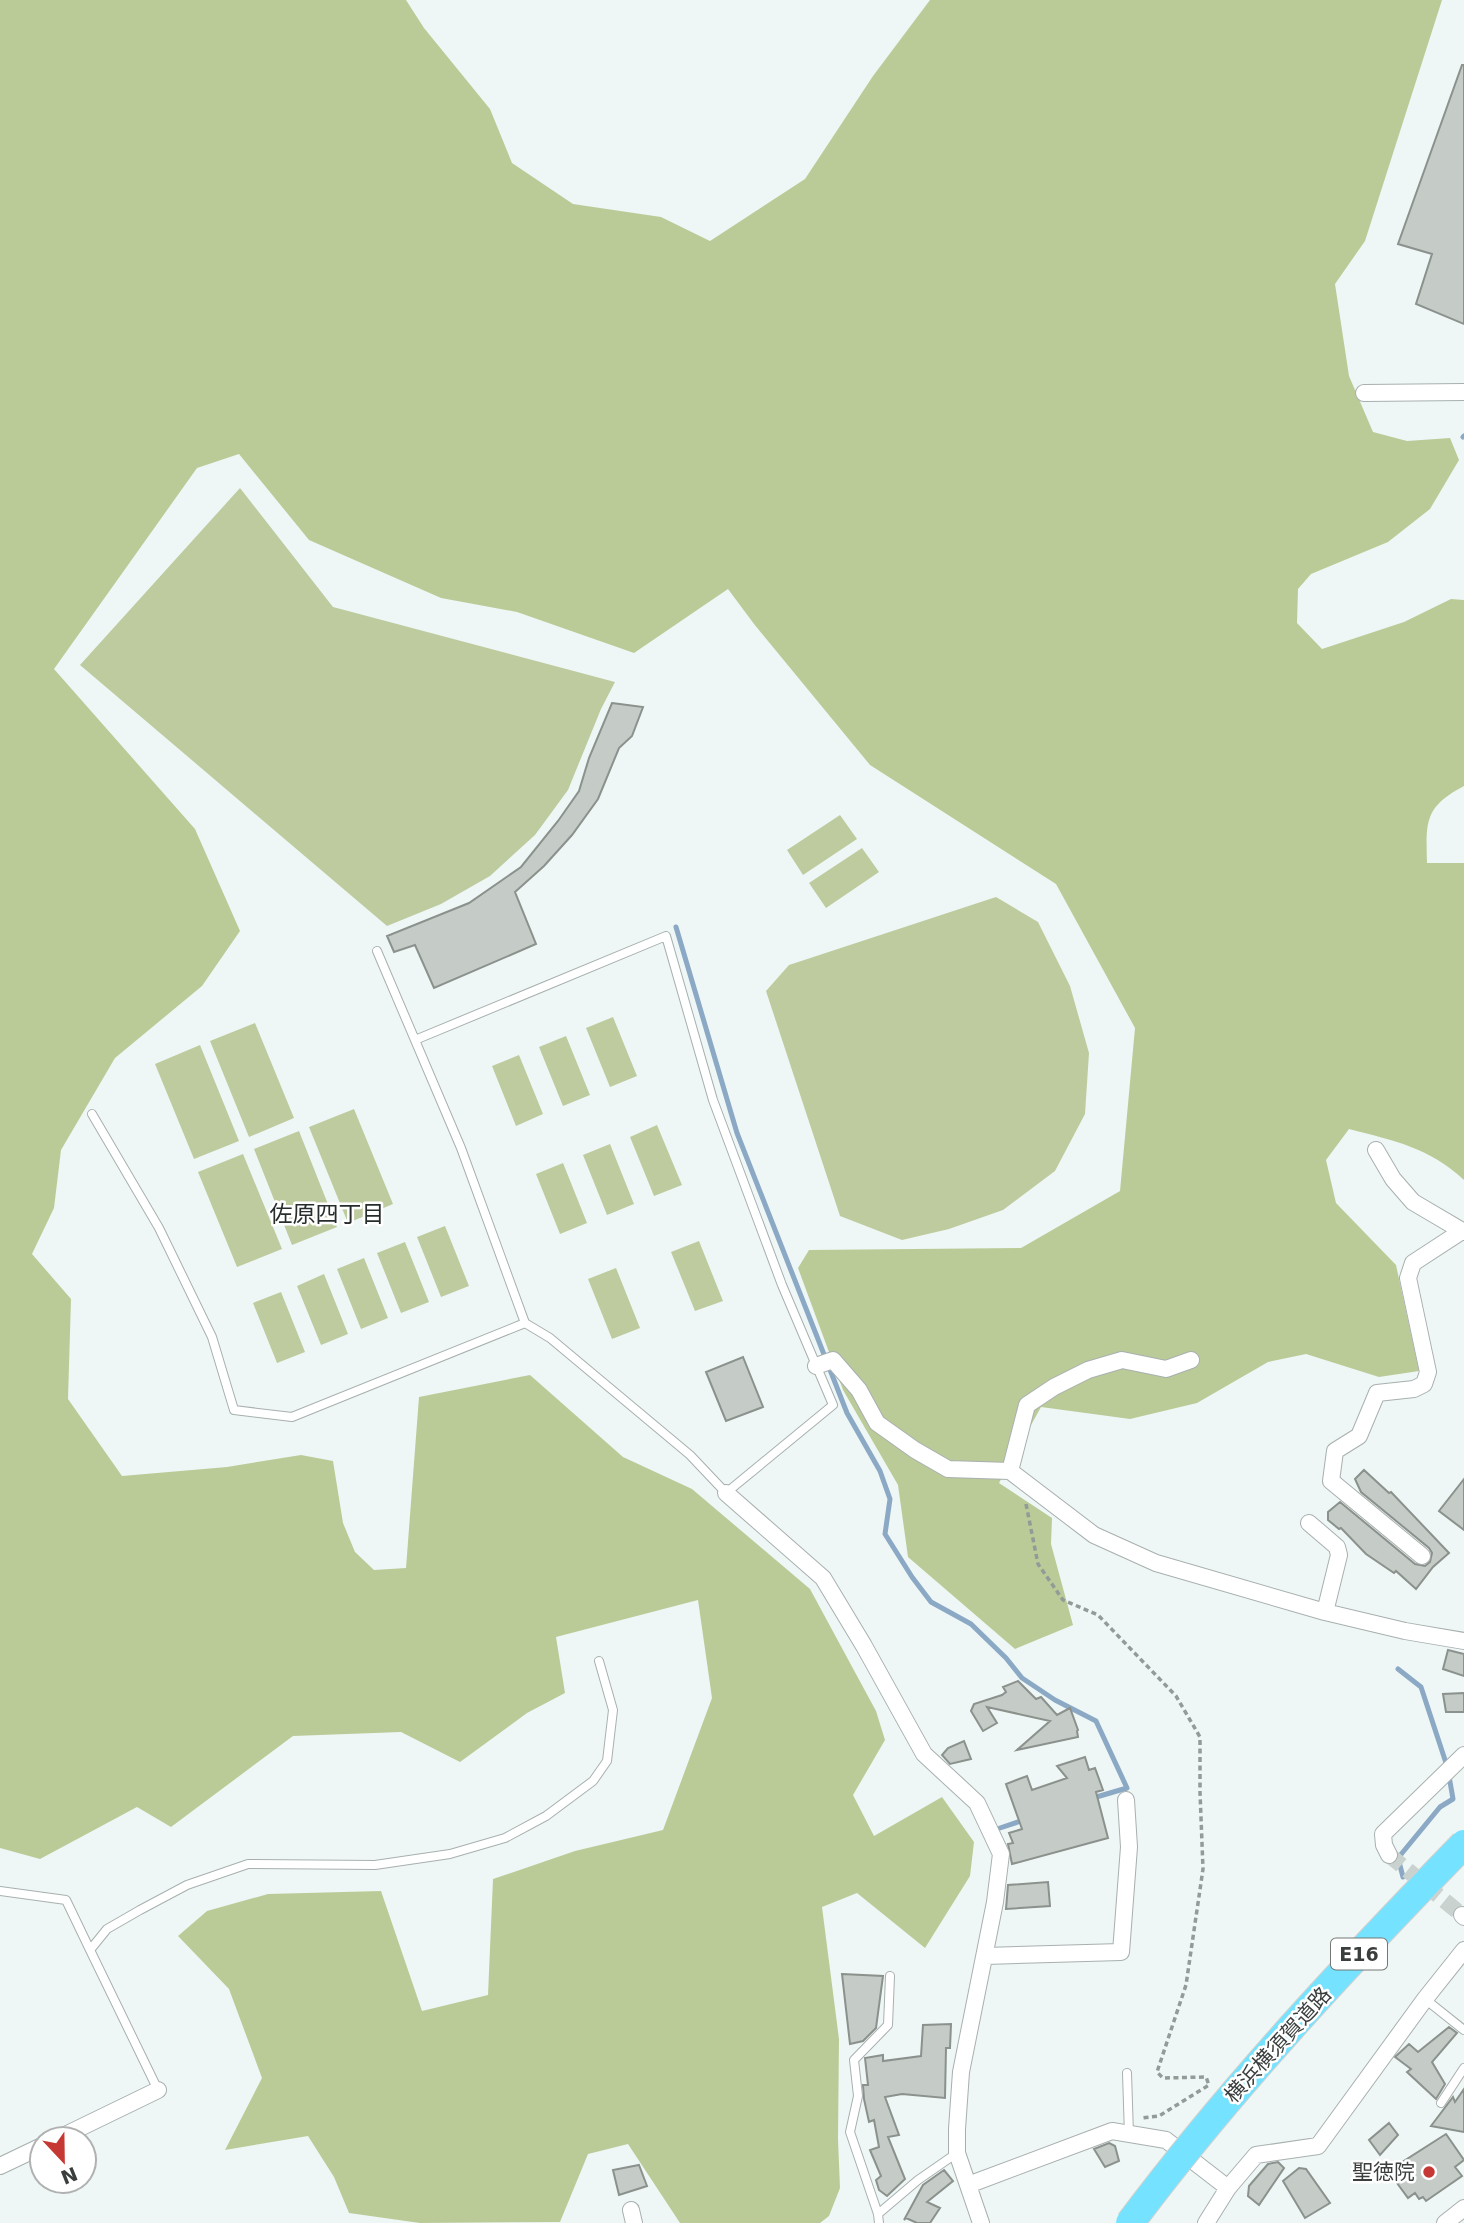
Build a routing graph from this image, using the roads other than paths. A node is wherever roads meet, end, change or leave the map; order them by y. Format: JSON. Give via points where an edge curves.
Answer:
{"nodes":[{"id":1,"x":1464,"y":392,"type":"edge"},
{"id":2,"x":1364,"y":393,"type":"dead end"},
{"id":3,"x":377,"y":951,"type":"dead end"},
{"id":4,"x":415,"y":1040,"type":"junction"},
{"id":5,"x":92,"y":1114,"type":"dead end"},
{"id":6,"x":1376,"y":1150,"type":"dead end"},
{"id":7,"x":1463,"y":1231,"type":"edge"},
{"id":8,"x":525,"y":1323,"type":"junction"},
{"id":9,"x":1191,"y":1360,"type":"dead end"},
{"id":10,"x":816,"y":1366,"type":"junction"},
{"id":11,"x":1010,"y":1471,"type":"junction"},
{"id":12,"x":726,"y":1493,"type":"junction"},
{"id":13,"x":1309,"y":1523,"type":"dead end"},
{"id":14,"x":1422,"y":1556,"type":"dead end"},
{"id":15,"x":1325,"y":1612,"type":"junction"},
{"id":16,"x":1464,"y":1641,"type":"edge"},
{"id":17,"x":598,"y":1661,"type":"dead end"},
{"id":18,"x":1464,"y":1755,"type":"edge"},
{"id":19,"x":1126,"y":1800,"type":"dead end"},
{"id":20,"x":1464,"y":1844,"type":"edge"},
{"id":21,"x":1389,"y":1855,"type":"dead end"},
{"id":22,"x":1464,"y":1859,"type":"edge"},
{"id":23,"x":0,"y":1891,"type":"edge"},
{"id":24,"x":90,"y":1950,"type":"junction"},
{"id":25,"x":1464,"y":1950,"type":"edge"},
{"id":26,"x":985,"y":1956,"type":"junction"},
{"id":27,"x":890,"y":1976,"type":"dead end"},
{"id":28,"x":1425,"y":1999,"type":"junction"},
{"id":29,"x":1464,"y":2030,"type":"edge"},
{"id":30,"x":1464,"y":2068,"type":"edge"},
{"id":31,"x":1127,"y":2073,"type":"dead end"},
{"id":32,"x":158,"y":2090,"type":"joint"},
{"id":33,"x":1441,"y":2103,"type":"dead end"},
{"id":34,"x":86,"y":2125,"type":"edge"},
{"id":35,"x":1129,"y":2127,"type":"junction"},
{"id":36,"x":28,"y":2153,"type":"edge"},
{"id":37,"x":957,"y":2153,"type":"junction"},
{"id":38,"x":0,"y":2166,"type":"edge"},
{"id":39,"x":968,"y":2185,"type":"junction"},
{"id":40,"x":1228,"y":2188,"type":"junction"},
{"id":41,"x":1464,"y":2208,"type":"edge"},
{"id":42,"x":878,"y":2219,"type":"edge"},
{"id":43,"x":981,"y":2223,"type":"edge"},
{"id":44,"x":1130,"y":2223,"type":"edge"},
{"id":45,"x":1144,"y":2223,"type":"edge"},
{"id":46,"x":1206,"y":2223,"type":"edge"},
{"id":47,"x":1445,"y":2223,"type":"edge"}],
"edges":[{"from":1,"to":2,"type":"street"},
{"from":3,"to":4,"type":"lane"},
{"from":4,"to":8,"type":"lane","via":[[461,1148]]},
{"from":4,"to":10,"type":"lane","via":[[666,936],[713,1100]]},
{"from":5,"to":8,"type":"lane","via":[[159,1228],[212,1337],[234,1410],[292,1417]]},
{"from":6,"to":7,"type":"street","via":[[1413,1202]]},
{"from":7,"to":14,"type":"street","via":[[1413,1263],[1408,1278],[1428,1372],[1424,1384],[1414,1390],[1377,1393],[1359,1436],[1335,1451],[1331,1481]]},
{"from":8,"to":12,"type":"lane","via":[[550,1338],[690,1455]]},
{"from":9,"to":11,"type":"street","via":[[1166,1369],[1122,1360],[1054,1387],[1027,1405]]},
{"from":10,"to":11,"type":"street","via":[[833,1360],[859,1390],[877,1423],[948,1469]]},
{"from":10,"to":12,"type":"lane","via":[[833,1405]]},
{"from":11,"to":15,"type":"street","via":[[1094,1535],[1156,1563]]},
{"from":12,"to":26,"type":"street","via":[[823,1578],[924,1754],[977,1803],[1001,1854]]},
{"from":13,"to":15,"type":"street","via":[[1337,1546],[1339,1555]]},
{"from":15,"to":16,"type":"street"},
{"from":17,"to":24,"type":"lane","via":[[613,1710],[607,1760],[593,1782],[546,1816],[505,1838],[450,1854],[375,1865],[248,1864],[187,1885],[140,1910],[107,1930]]},
{"from":18,"to":21,"type":"street","via":[[1383,1834]]},
{"from":19,"to":26,"type":"street","via":[[1129,1847],[1121,1952]]},
{"from":20,"to":44,"type":"highway","name":"横浜横須賀道路","number":"E16","bridge":true,"via":[[1248,2077]]},
{"from":22,"to":45,"type":"highway","name":"横浜横須賀道路","number":"E16","via":[[1342,1987]]},
{"from":23,"to":24,"type":"lane","via":[[66,1900]]},
{"from":24,"to":32,"type":"lane"},
{"from":25,"to":28,"type":"street"},
{"from":26,"to":37,"type":"street","via":[[961,2072]]},
{"from":27,"to":42,"type":"lane","via":[[888,2025],[854,2060],[858,2096],[850,2132]]},
{"from":28,"to":29,"type":"lane"},
{"from":28,"to":40,"type":"street","via":[[1318,2146],[1256,2155]]},
{"from":30,"to":33,"type":"lane"},
{"from":31,"to":35,"type":"lane"},
{"from":32,"to":34,"type":"street"},
{"from":35,"to":39,"type":"street"},
{"from":35,"to":40,"type":"street","via":[[1166,2140]]},
{"from":36,"to":38,"type":"street"},
{"from":37,"to":39,"type":"street"},
{"from":37,"to":42,"type":"lane","via":[[918,2179]]},
{"from":39,"to":43,"type":"street"},
{"from":40,"to":46,"type":"street"},
{"from":41,"to":47,"type":"street"}]}
